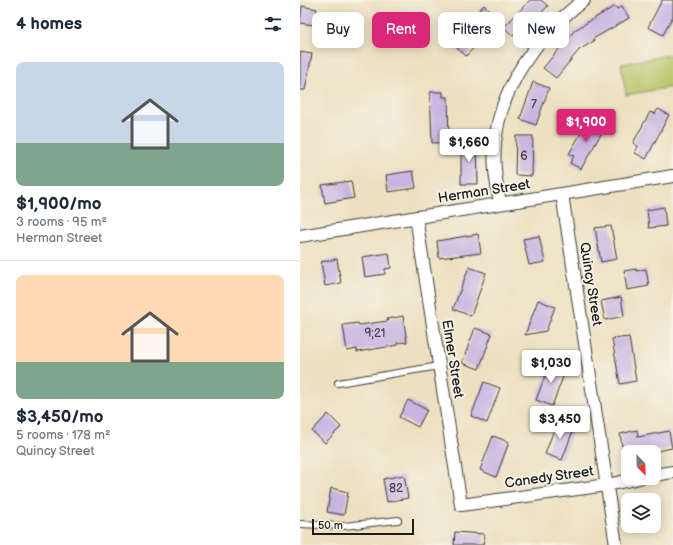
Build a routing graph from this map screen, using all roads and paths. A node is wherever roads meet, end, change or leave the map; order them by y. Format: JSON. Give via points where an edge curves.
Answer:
{"nodes":[{"id":1,"x":584,"y":0,"type":"edge"},
{"id":2,"x":673,"y":176,"type":"edge"},
{"id":3,"x":562,"y":194,"type":"junction"},
{"id":4,"x":500,"y":203,"type":"junction"},
{"id":5,"x":416,"y":217,"type":"junction"},
{"id":6,"x":300,"y":236,"type":"edge"},
{"id":7,"x":439,"y":366,"type":"junction"},
{"id":8,"x":338,"y":383,"type":"dead end"},
{"id":9,"x":673,"y":472,"type":"edge"},
{"id":10,"x":661,"y":474,"type":"edge"},
{"id":11,"x":621,"y":482,"type":"edge"},
{"id":12,"x":607,"y":485,"type":"junction"},
{"id":13,"x":460,"y":505,"type":"joint"},
{"id":14,"x":398,"y":520,"type":"dead end"},
{"id":15,"x":300,"y":524,"type":"edge"},
{"id":16,"x":616,"y":545,"type":"edge"}],
"edges":[{"from":1,"to":4,"type":"street","via":[[563,16],[538,42],[503,102],[496,133],[494,170]]},
{"from":2,"to":3,"type":"street","name":"Herman Street"},
{"from":3,"to":4,"type":"street","name":"Herman Street"},
{"from":3,"to":12,"type":"street","name":"Quincy Street"},
{"from":4,"to":5,"type":"street","name":"Herman Street"},
{"from":5,"to":6,"type":"street","name":"Herman Street"},
{"from":5,"to":7,"type":"street","name":"Elmer Street"},
{"from":7,"to":8,"type":"lane"},
{"from":7,"to":13,"type":"street","name":"Elmer Street"},
{"from":9,"to":10,"type":"street"},
{"from":11,"to":12,"type":"street","name":"Canedy Street"},
{"from":12,"to":13,"type":"street","name":"Canedy Street"},
{"from":12,"to":16,"type":"street","name":"Quincy Street"},
{"from":14,"to":15,"type":"lane","via":[[344,526]]}]}
